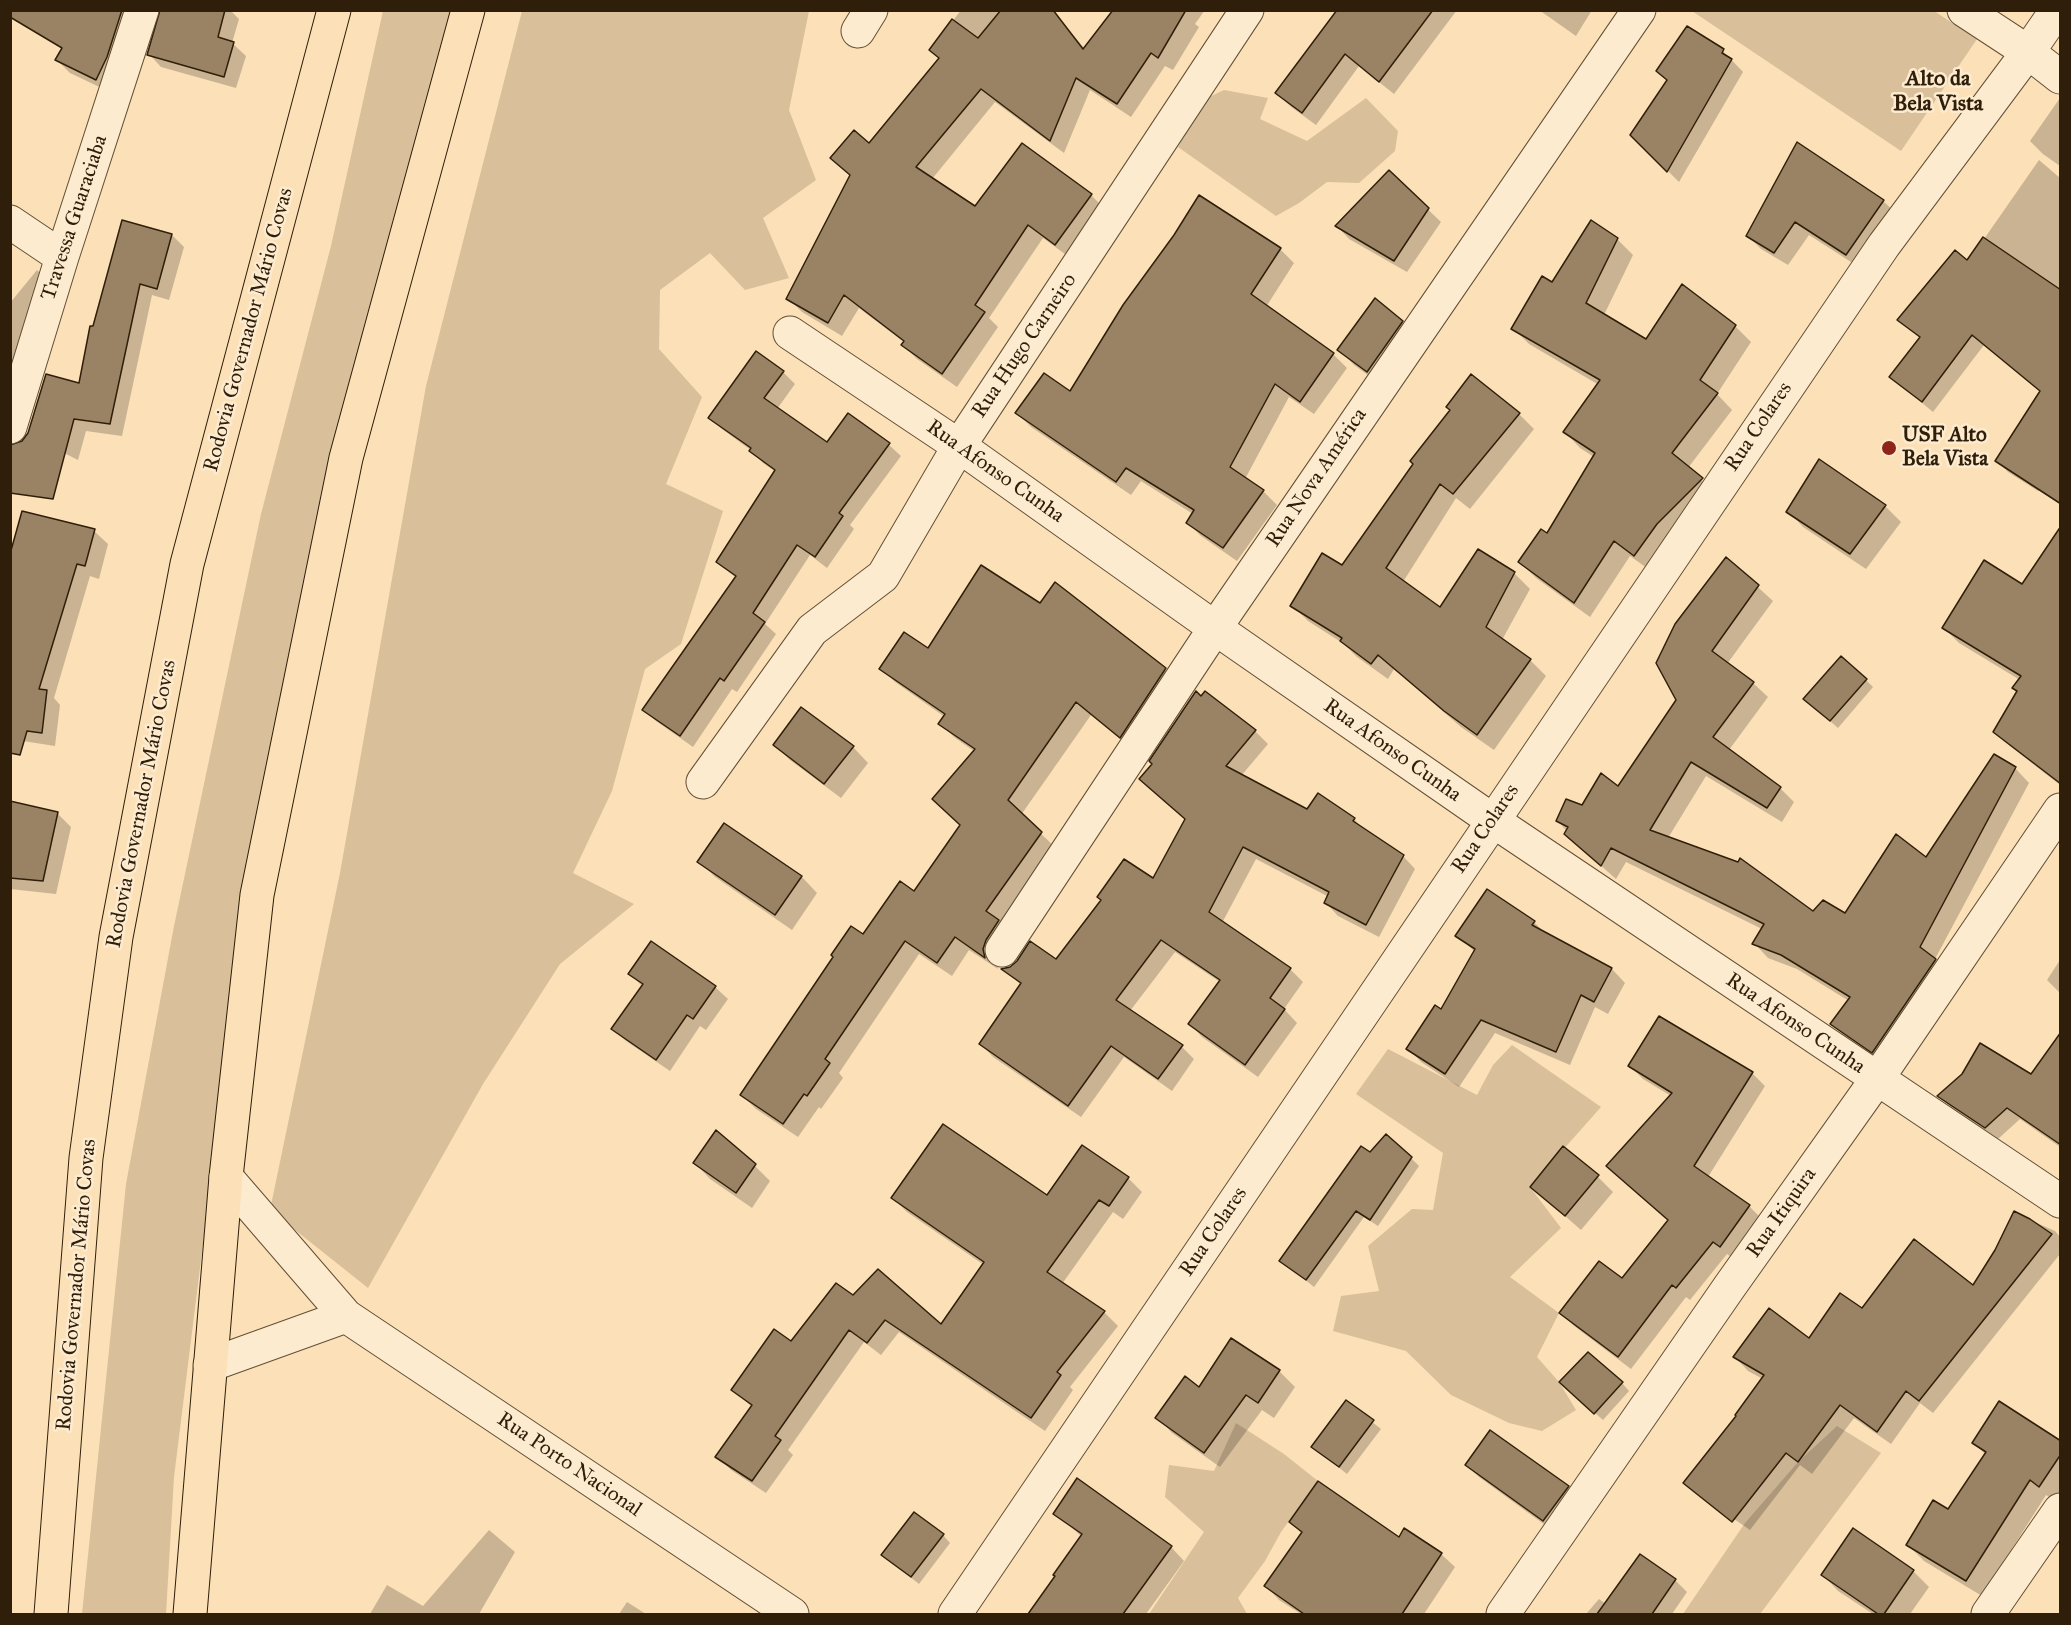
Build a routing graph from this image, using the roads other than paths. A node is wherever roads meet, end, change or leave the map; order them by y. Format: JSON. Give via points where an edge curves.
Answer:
{"nodes":[{"id":1,"x":142,"y":10,"type":"edge"},
{"id":2,"x":334,"y":10,"type":"edge"},
{"id":3,"x":468,"y":10,"type":"edge"},
{"id":4,"x":1247,"y":10,"type":"edge"},
{"id":5,"x":1639,"y":10,"type":"edge"},
{"id":6,"x":1964,"y":10,"type":"edge"},
{"id":7,"x":2057,"y":10,"type":"edge"},
{"id":8,"x":2028,"y":52,"type":"junction"},
{"id":9,"x":2061,"y":77,"type":"edge"},
{"id":10,"x":10,"y":222,"type":"edge"},
{"id":11,"x":62,"y":257,"type":"junction"},
{"id":12,"x":790,"y":333,"type":"dead end"},
{"id":13,"x":10,"y":427,"type":"edge"},
{"id":14,"x":959,"y":446,"type":"junction"},
{"id":15,"x":1215,"y":627,"type":"junction"},
{"id":16,"x":703,"y":782,"type":"dead end"},
{"id":17,"x":2061,"y":810,"type":"edge"},
{"id":18,"x":1492,"y":820,"type":"junction"},
{"id":19,"x":1002,"y":950,"type":"dead end"},
{"id":20,"x":1877,"y":1079,"type":"junction"},
{"id":21,"x":226,"y":1177,"type":"junction"},
{"id":22,"x":2061,"y":1201,"type":"edge"},
{"id":23,"x":346,"y":1316,"type":"junction"},
{"id":24,"x":210,"y":1365,"type":"junction"},
{"id":25,"x":2061,"y":1509,"type":"edge"},
{"id":26,"x":51,"y":1614,"type":"edge"},
{"id":27,"x":190,"y":1614,"type":"edge"},
{"id":28,"x":792,"y":1614,"type":"edge"},
{"id":29,"x":955,"y":1614,"type":"edge"},
{"id":30,"x":1503,"y":1614,"type":"edge"},
{"id":31,"x":1988,"y":1614,"type":"edge"}],
"edges":[{"from":1,"to":11,"type":"street","name":"Travessa Guaraciaba"},
{"from":2,"to":26,"type":"highway","name":"Rodovia Governador Mário Covas","via":[[187,564],[116,937],[86,1158]]},
{"from":3,"to":21,"type":"highway","via":[[346,458],[257,895]]},
{"from":4,"to":14,"type":"street","name":"Rua Hugo Carneiro"},
{"from":5,"to":15,"type":"street","name":"Rua Nova América"},
{"from":6,"to":8,"type":"street"},
{"from":7,"to":8,"type":"street","name":"Rua Colares"},
{"from":8,"to":9,"type":"street"},
{"from":8,"to":18,"type":"street","name":"Rua Colares","via":[[1884,245]]},
{"from":10,"to":11,"type":"street"},
{"from":11,"to":13,"type":"street","name":"Travessa Guaraciaba"},
{"from":12,"to":14,"type":"street","name":"Rua Afonso Cunha"},
{"from":14,"to":15,"type":"street","name":"Rua Afonso Cunha"},
{"from":14,"to":16,"type":"street","name":"Rua Hugo Carneiro","via":[[883,576],[812,630]]},
{"from":15,"to":18,"type":"street","name":"Rua Afonso Cunha"},
{"from":15,"to":19,"type":"street","name":"Rua Nova América"},
{"from":17,"to":20,"type":"street","name":"Rua Itiquira"},
{"from":18,"to":20,"type":"street","name":"Rua Afonso Cunha"},
{"from":18,"to":29,"type":"street","name":"Rua Colares"},
{"from":20,"to":22,"type":"street","name":"Rua Afonso Cunha"},
{"from":20,"to":30,"type":"street","name":"Rua Itiquira"},
{"from":21,"to":23,"type":"street","name":"Rua Porto Nacional"},
{"from":21,"to":24,"type":"highway"},
{"from":23,"to":24,"type":"street"},
{"from":23,"to":28,"type":"street","name":"Rua Porto Nacional"},
{"from":24,"to":27,"type":"highway"},
{"from":25,"to":31,"type":"street"}]}
